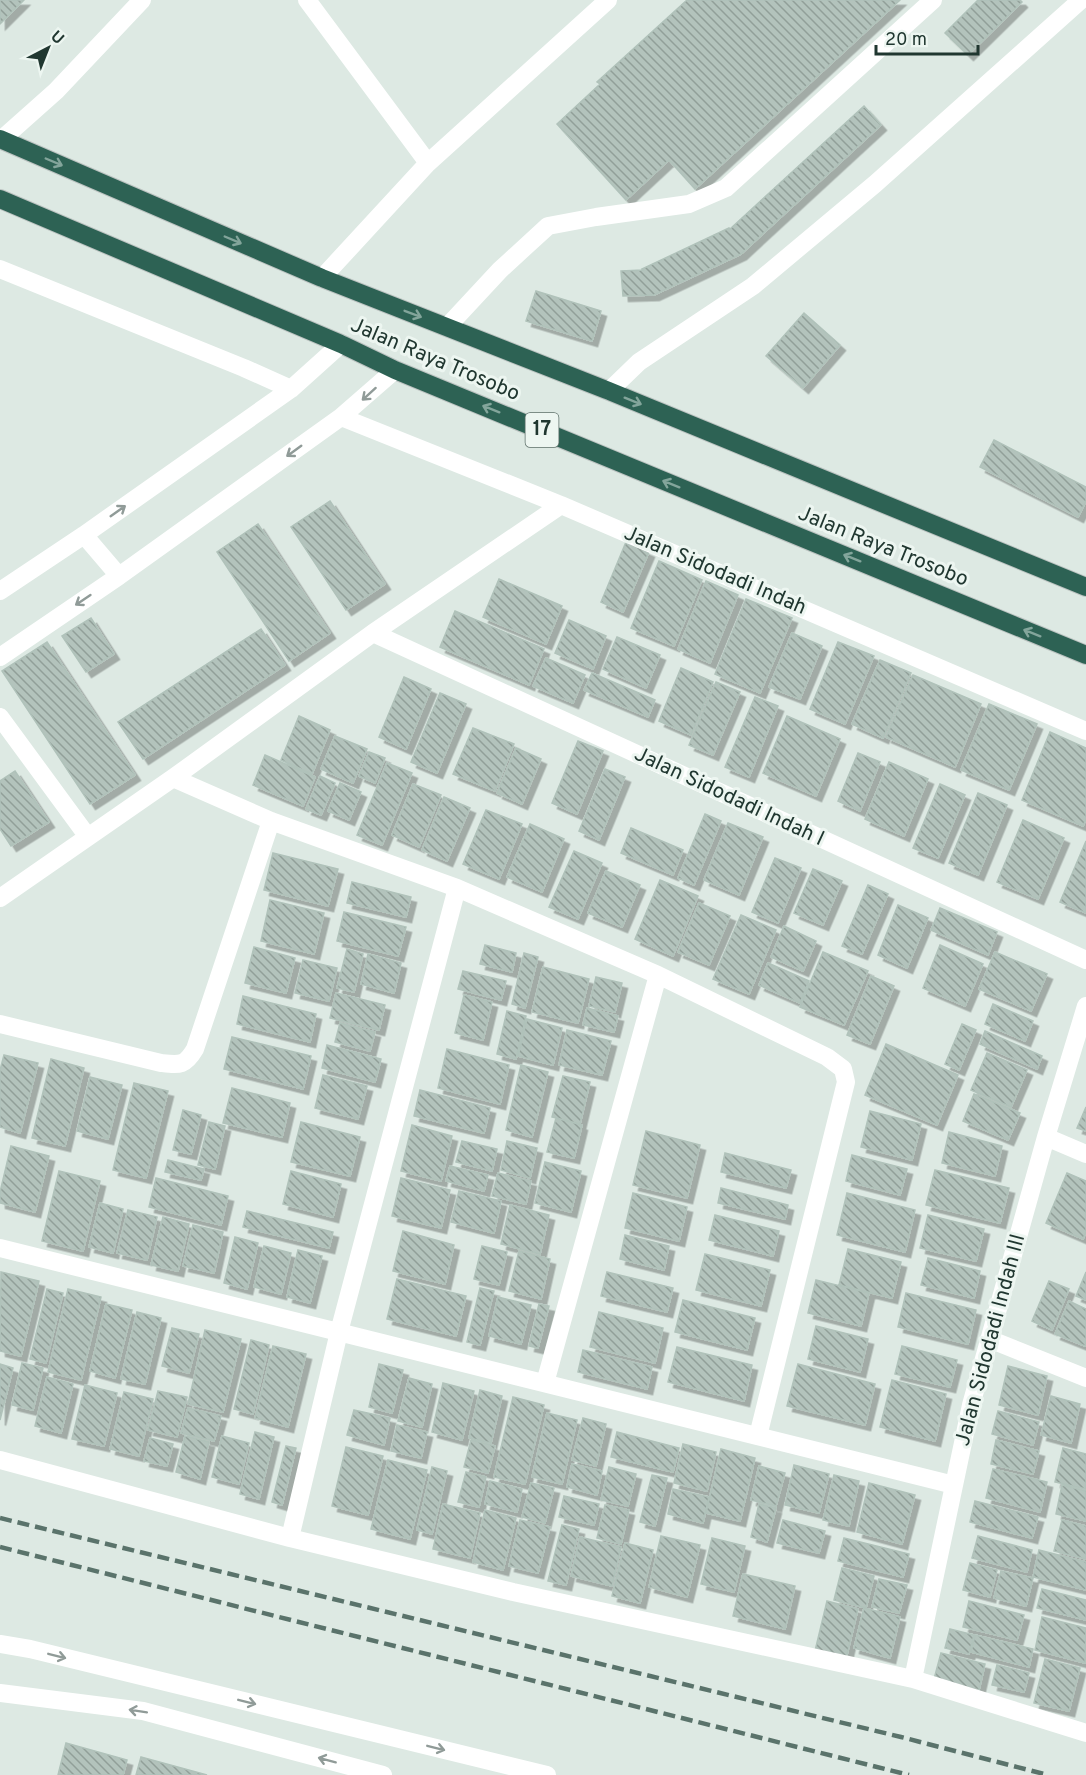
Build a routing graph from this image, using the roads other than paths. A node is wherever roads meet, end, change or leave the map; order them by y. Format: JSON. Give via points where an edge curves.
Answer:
{"nodes":[{"id":1,"x":142,"y":0,"type":"edge"},
{"id":2,"x":307,"y":0,"type":"edge"},
{"id":3,"x":608,"y":0,"type":"edge"},
{"id":4,"x":933,"y":0,"type":"edge"},
{"id":5,"x":1081,"y":0,"type":"edge"},
{"id":6,"x":1,"y":140,"type":"edge"},
{"id":7,"x":428,"y":163,"type":"junction"},
{"id":8,"x":0,"y":199,"type":"edge"},
{"id":9,"x":3,"y":274,"type":"edge"},
{"id":10,"x":322,"y":278,"type":"junction"},
{"id":11,"x":447,"y":327,"type":"junction"},
{"id":12,"x":341,"y":344,"type":"junction"},
{"id":13,"x":395,"y":370,"type":"junction"},
{"id":14,"x":291,"y":389,"type":"junction"},
{"id":15,"x":609,"y":391,"type":"junction"},
{"id":16,"x":342,"y":417,"type":"junction"},
{"id":17,"x":561,"y":505,"type":"junction"},
{"id":18,"x":84,"y":535,"type":"junction"},
{"id":19,"x":119,"y":576,"type":"junction"},
{"id":20,"x":1086,"y":587,"type":"edge"},
{"id":21,"x":0,"y":591,"type":"edge"},
{"id":22,"x":373,"y":633,"type":"junction"},
{"id":23,"x":1086,"y":655,"type":"edge"},
{"id":24,"x":0,"y":657,"type":"edge"},
{"id":25,"x":0,"y":717,"type":"edge"},
{"id":26,"x":1086,"y":731,"type":"edge"},
{"id":27,"x":173,"y":778,"type":"junction"},
{"id":28,"x":271,"y":821,"type":"junction"},
{"id":29,"x":88,"y":837,"type":"junction"},
{"id":30,"x":457,"y":888,"type":"junction"},
{"id":31,"x":0,"y":898,"type":"edge"},
{"id":32,"x":1086,"y":960,"type":"edge"},
{"id":33,"x":658,"y":975,"type":"junction"},
{"id":34,"x":1086,"y":1006,"type":"edge"},
{"id":35,"x":0,"y":1024,"type":"edge"},
{"id":36,"x":1046,"y":1137,"type":"junction"},
{"id":37,"x":1086,"y":1154,"type":"edge"},
{"id":38,"x":0,"y":1248,"type":"edge"},
{"id":39,"x":339,"y":1332,"type":"junction"},
{"id":40,"x":989,"y":1340,"type":"junction"},
{"id":41,"x":1086,"y":1378,"type":"edge"},
{"id":42,"x":545,"y":1383,"type":"junction"},
{"id":43,"x":758,"y":1436,"type":"junction"},
{"id":44,"x":0,"y":1460,"type":"edge"},
{"id":45,"x":954,"y":1485,"type":"junction"},
{"id":46,"x":290,"y":1538,"type":"junction"},
{"id":47,"x":0,"y":1644,"type":"edge"},
{"id":48,"x":913,"y":1679,"type":"junction"},
{"id":49,"x":0,"y":1693,"type":"edge"},
{"id":50,"x":1086,"y":1733,"type":"edge"},
{"id":51,"x":383,"y":1775,"type":"edge"},
{"id":52,"x":547,"y":1775,"type":"edge"}],
"edges":[{"from":1,"to":6,"type":"street","via":[[56,91]]},
{"from":2,"to":7,"type":"street"},
{"from":3,"to":7,"type":"street"},
{"from":4,"to":11,"type":"street","via":[[726,188],[689,204],[548,226]]},
{"from":5,"to":15,"type":"street","via":[[875,184],[753,286],[639,362]]},
{"from":6,"to":10,"type":"highway","name":"Jalan Raya Trosobo","one_way":true},
{"from":7,"to":10,"type":"street"},
{"from":8,"to":12,"type":"highway","name":"Jalan Raya Trosobo","number":"17"},
{"from":9,"to":14,"type":"street"},
{"from":10,"to":11,"type":"highway","name":"Jalan Raya Trosobo","one_way":true},
{"from":11,"to":15,"type":"highway","name":"Jalan Raya Trosobo"},
{"from":12,"to":13,"type":"highway","name":"Jalan Raya Trosobo","number":"17"},
{"from":12,"to":14,"type":"street"},
{"from":13,"to":16,"type":"street","one_way":true},
{"from":23,"to":13,"type":"highway","name":"Jalan Raya Trosobo","number":"17","one_way":true},
{"from":18,"to":14,"type":"street","one_way":true},
{"from":15,"to":20,"type":"highway","name":"Jalan Raya Trosobo","one_way":true},
{"from":16,"to":17,"type":"street","name":"Jalan Sidodadi Indah"},
{"from":16,"to":19,"type":"street","one_way":true},
{"from":17,"to":22,"type":"street"},
{"from":17,"to":26,"type":"street","name":"Jalan Sidodadi Indah"},
{"from":18,"to":19,"type":"street"},
{"from":18,"to":21,"type":"street"},
{"from":19,"to":24,"type":"street","one_way":true},
{"from":22,"to":27,"type":"street"},
{"from":22,"to":32,"type":"street","name":"Jalan Sidodadi Indah I"},
{"from":25,"to":29,"type":"street"},
{"from":27,"to":28,"type":"street"},
{"from":27,"to":29,"type":"street"},
{"from":28,"to":30,"type":"street"},
{"from":28,"to":35,"type":"street","via":[[195,1049],[183,1064],[161,1063]]},
{"from":29,"to":31,"type":"street"},
{"from":30,"to":33,"type":"street"},
{"from":30,"to":39,"type":"street"},
{"from":33,"to":42,"type":"street"},
{"from":33,"to":43,"type":"street","via":[[827,1058],[845,1075]]},
{"from":34,"to":36,"type":"street","name":"Jalan Sidodadi Indah III"},
{"from":36,"to":37,"type":"street"},
{"from":36,"to":40,"type":"street","name":"Jalan Sidodadi Indah III"},
{"from":38,"to":39,"type":"street"},
{"from":39,"to":42,"type":"street"},
{"from":39,"to":46,"type":"street"},
{"from":40,"to":41,"type":"street"},
{"from":40,"to":45,"type":"street","name":"Jalan Sidodadi Indah III"},
{"from":42,"to":43,"type":"street"},
{"from":43,"to":45,"type":"street"},
{"from":44,"to":46,"type":"street"},
{"from":45,"to":48,"type":"street","name":"Jalan Sidodadi Indah III"},
{"from":46,"to":48,"type":"street","via":[[513,1592]]},
{"from":47,"to":52,"type":"street","one_way":true},
{"from":48,"to":50,"type":"street"},
{"from":51,"to":49,"type":"street","one_way":true,"via":[[143,1711]]}]}
